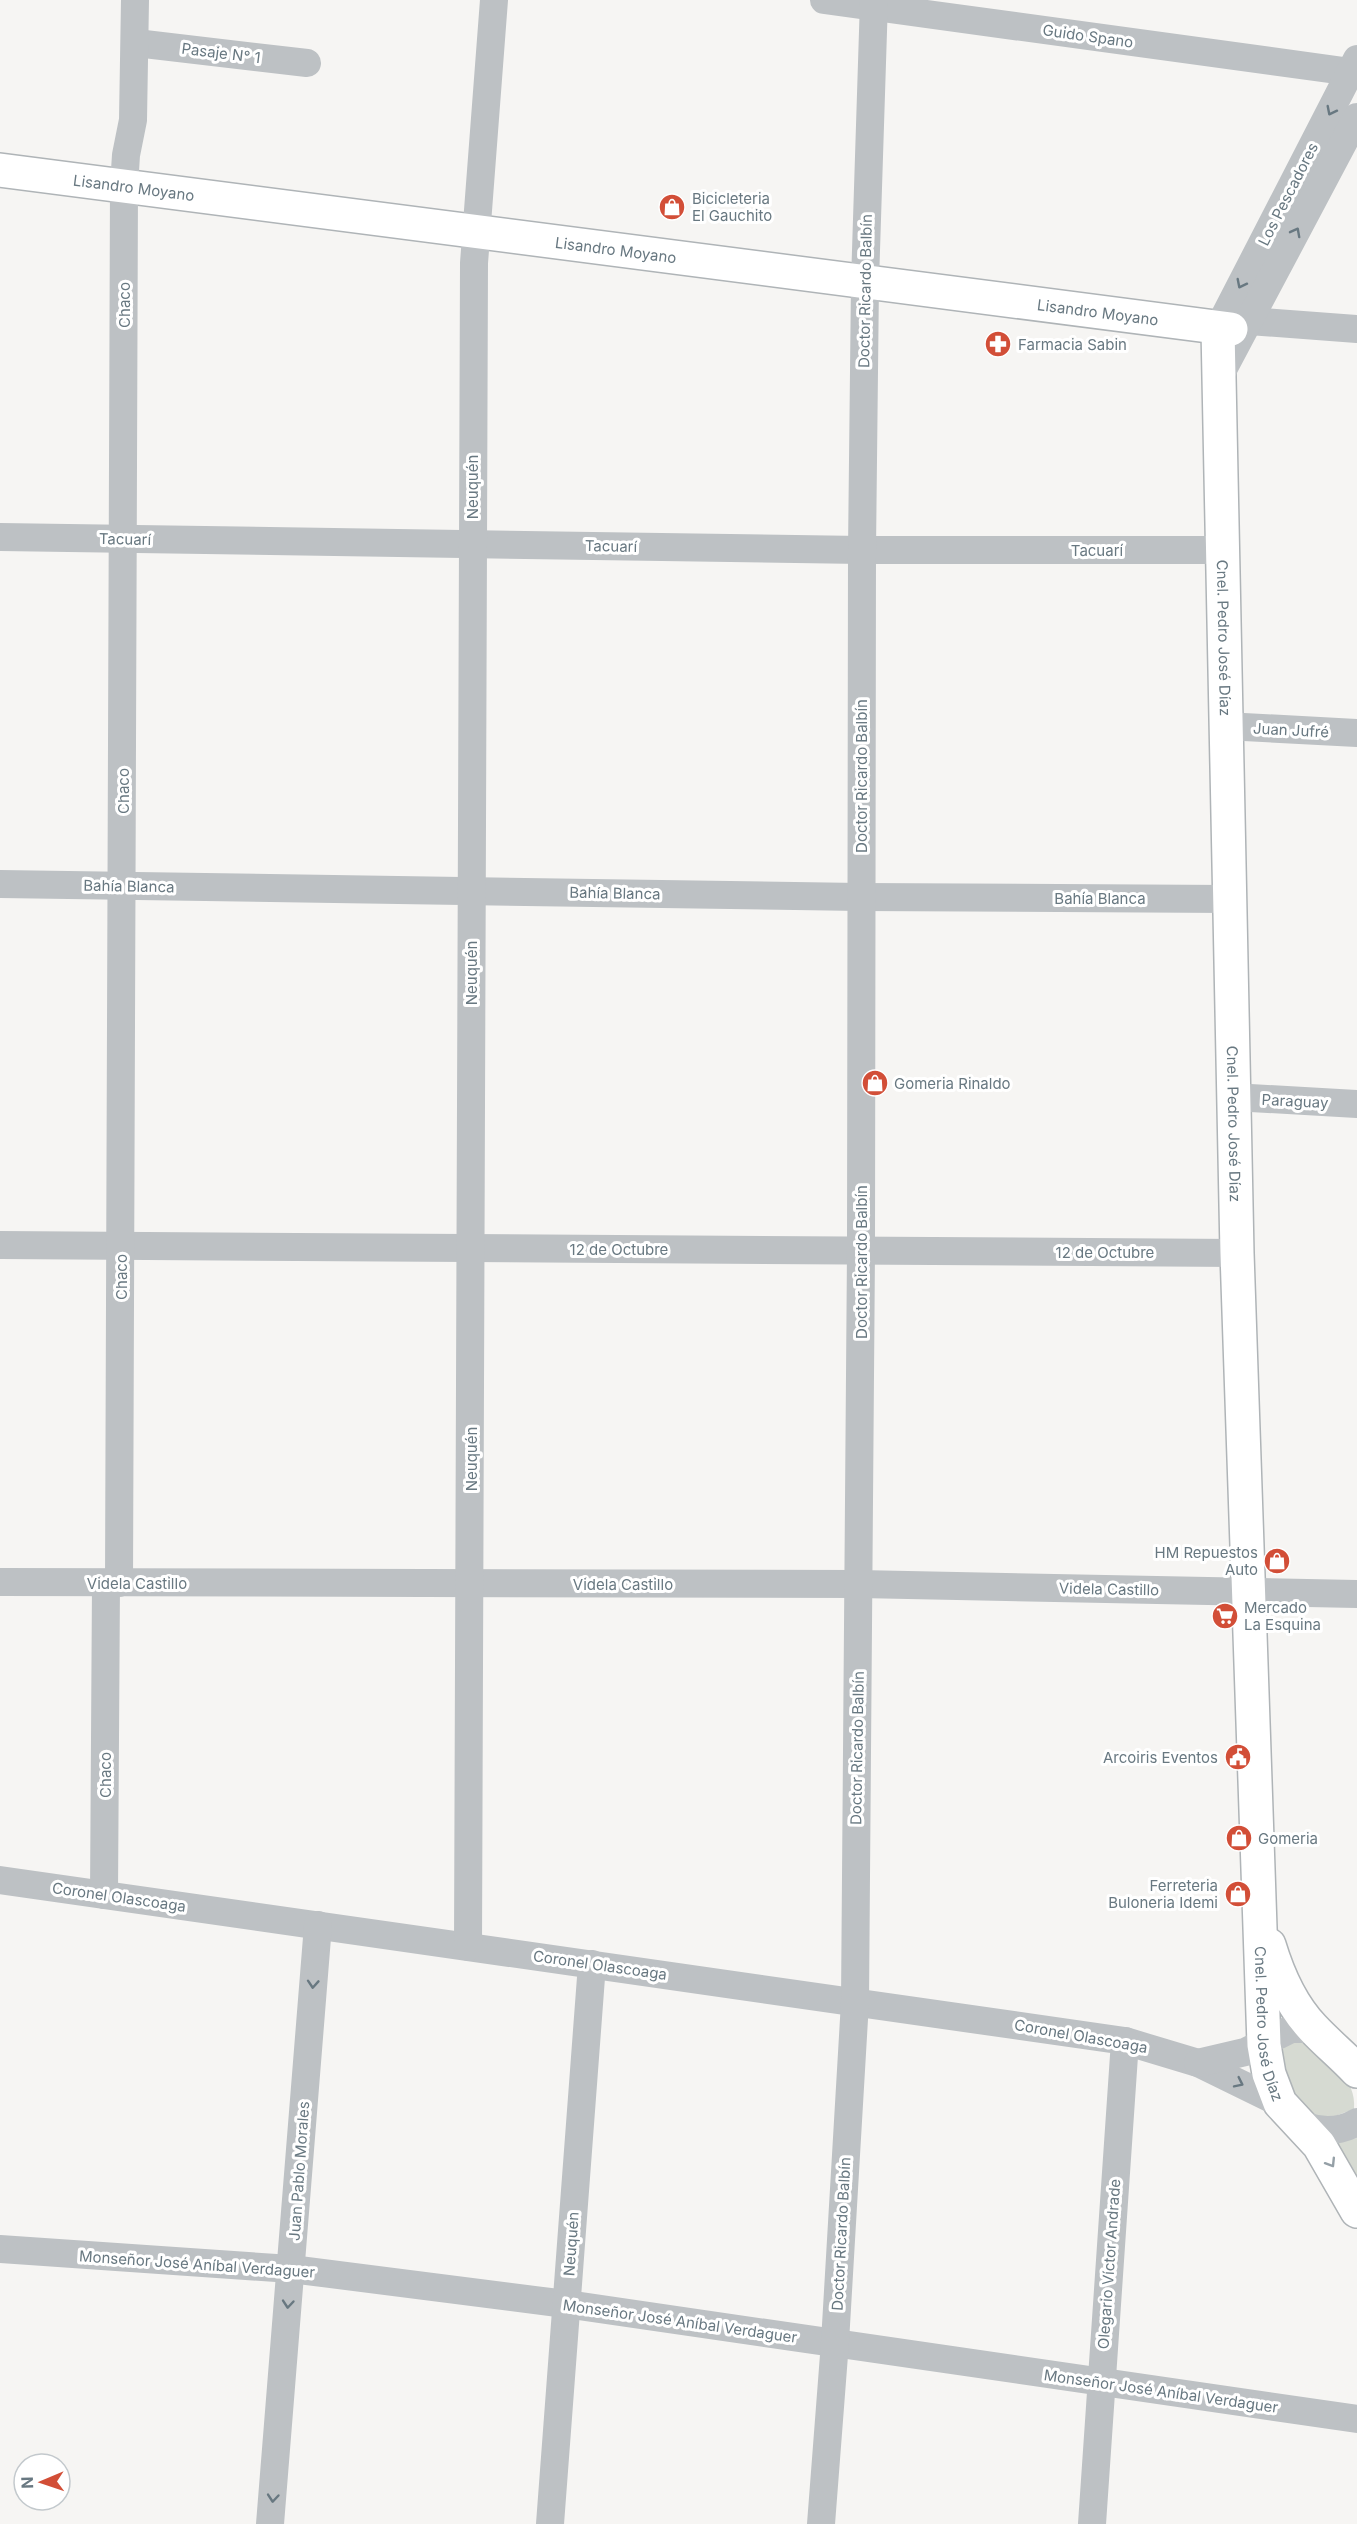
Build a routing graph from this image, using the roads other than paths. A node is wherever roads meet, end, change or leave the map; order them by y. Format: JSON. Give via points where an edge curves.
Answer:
{"nodes":[{"id":1,"x":135,"y":0,"type":"edge"},
{"id":2,"x":494,"y":0,"type":"edge"},
{"id":3,"x":824,"y":0,"type":"edge"},
{"id":4,"x":874,"y":3,"type":"edge"},
{"id":5,"x":136,"y":43,"type":"junction"},
{"id":6,"x":307,"y":63,"type":"dead end"},
{"id":7,"x":1354,"y":65,"type":"edge"},
{"id":8,"x":1357,"y":117,"type":"edge"},
{"id":9,"x":0,"y":170,"type":"edge"},
{"id":10,"x":124,"y":186,"type":"junction"},
{"id":11,"x":475,"y":230,"type":"junction"},
{"id":12,"x":864,"y":282,"type":"junction"},
{"id":13,"x":1232,"y":326,"type":"junction"},
{"id":14,"x":1357,"y":329,"type":"edge"},
{"id":15,"x":0,"y":537,"type":"edge"},
{"id":16,"x":123,"y":539,"type":"junction"},
{"id":17,"x":472,"y":544,"type":"junction"},
{"id":18,"x":861,"y":550,"type":"junction"},
{"id":19,"x":1221,"y":550,"type":"junction"},
{"id":20,"x":1225,"y":726,"type":"junction"},
{"id":21,"x":1357,"y":734,"type":"edge"},
{"id":22,"x":0,"y":884,"type":"edge"},
{"id":23,"x":123,"y":886,"type":"junction"},
{"id":24,"x":471,"y":891,"type":"junction"},
{"id":25,"x":860,"y":897,"type":"junction"},
{"id":26,"x":1229,"y":899,"type":"junction"},
{"id":27,"x":1233,"y":1098,"type":"junction"},
{"id":28,"x":1357,"y":1104,"type":"edge"},
{"id":29,"x":0,"y":1245,"type":"edge"},
{"id":30,"x":121,"y":1246,"type":"junction"},
{"id":31,"x":471,"y":1248,"type":"junction"},
{"id":32,"x":861,"y":1250,"type":"junction"},
{"id":33,"x":1237,"y":1253,"type":"junction"},
{"id":34,"x":0,"y":1582,"type":"edge"},
{"id":35,"x":112,"y":1583,"type":"junction"},
{"id":36,"x":471,"y":1583,"type":"junction"},
{"id":37,"x":859,"y":1584,"type":"junction"},
{"id":38,"x":1246,"y":1591,"type":"junction"},
{"id":39,"x":1357,"y":1594,"type":"edge"},
{"id":40,"x":0,"y":1880,"type":"edge"},
{"id":41,"x":104,"y":1895,"type":"junction"},
{"id":42,"x":1260,"y":1918,"type":"junction"},
{"id":43,"x":318,"y":1925,"type":"junction"},
{"id":44,"x":468,"y":1947,"type":"junction"},
{"id":45,"x":592,"y":1964,"type":"junction"},
{"id":46,"x":855,"y":2002,"type":"junction"},
{"id":47,"x":1313,"y":2029,"type":"junction"},
{"id":48,"x":1125,"y":2041,"type":"junction"},
{"id":49,"x":1198,"y":2063,"type":"junction"},
{"id":50,"x":1273,"y":2064,"type":"junction"},
{"id":51,"x":1357,"y":2071,"type":"edge"},
{"id":52,"x":1357,"y":2122,"type":"edge"},
{"id":53,"x":1305,"y":2126,"type":"junction"},
{"id":54,"x":1357,"y":2211,"type":"edge"},
{"id":55,"x":0,"y":2248,"type":"edge"},
{"id":56,"x":291,"y":2269,"type":"junction"},
{"id":57,"x":567,"y":2304,"type":"junction"},
{"id":58,"x":835,"y":2342,"type":"junction"},
{"id":59,"x":1100,"y":2383,"type":"junction"},
{"id":60,"x":1357,"y":2418,"type":"edge"},
{"id":61,"x":270,"y":2524,"type":"edge"},
{"id":62,"x":550,"y":2524,"type":"edge"},
{"id":63,"x":820,"y":2524,"type":"edge"},
{"id":64,"x":1092,"y":2524,"type":"edge"}],
"edges":[{"from":1,"to":5,"type":"street","name":"Chaco"},
{"from":2,"to":11,"type":"street","name":"Neuquén"},
{"from":3,"to":4,"type":"street","name":"Guido Spano"},
{"from":4,"to":7,"type":"street","name":"Guido Spano"},
{"from":4,"to":12,"type":"street","name":"Doctor Ricardo Balbín"},
{"from":5,"to":6,"type":"street","name":"Pasaje N° 1"},
{"from":5,"to":10,"type":"street","name":"Chaco","via":[[133,120]]},
{"from":7,"to":13,"type":"street","name":"Los Pescadores","one_way":true},
{"from":13,"to":8,"type":"street","name":"Los Pescadores","one_way":true},
{"from":9,"to":10,"type":"main road","name":"Lisandro Moyano"},
{"from":10,"to":11,"type":"main road","name":"Lisandro Moyano"},
{"from":10,"to":16,"type":"street","name":"Chaco"},
{"from":11,"to":12,"type":"main road","name":"Lisandro Moyano"},
{"from":11,"to":17,"type":"street","name":"Neuquén"},
{"from":12,"to":13,"type":"main road","name":"Lisandro Moyano"},
{"from":12,"to":18,"type":"street","name":"Doctor Ricardo Balbín"},
{"from":13,"to":14,"type":"street"},
{"from":13,"to":19,"type":"main road","name":"Cnel. Pedro José Díaz","via":[[1218,379]]},
{"from":15,"to":16,"type":"street","name":"Tacuarí"},
{"from":16,"to":17,"type":"street","name":"Tacuarí"},
{"from":16,"to":23,"type":"street","name":"Chaco"},
{"from":17,"to":18,"type":"street","name":"Tacuarí"},
{"from":17,"to":24,"type":"street","name":"Neuquén"},
{"from":18,"to":19,"type":"street","name":"Tacuarí"},
{"from":18,"to":25,"type":"street","name":"Doctor Ricardo Balbín"},
{"from":19,"to":20,"type":"main road","name":"Cnel. Pedro José Díaz"},
{"from":20,"to":21,"type":"street","name":"Juan Jufré"},
{"from":20,"to":26,"type":"main road","name":"Cnel. Pedro José Díaz"},
{"from":22,"to":23,"type":"street","name":"Bahía Blanca"},
{"from":23,"to":24,"type":"street","name":"Bahía Blanca"},
{"from":23,"to":30,"type":"street","name":"Chaco"},
{"from":24,"to":25,"type":"street","name":"Bahía Blanca"},
{"from":24,"to":31,"type":"street","name":"Neuquén"},
{"from":25,"to":26,"type":"street","name":"Bahía Blanca"},
{"from":25,"to":32,"type":"street","name":"Doctor Ricardo Balbín"},
{"from":26,"to":27,"type":"main road","name":"Cnel. Pedro José Díaz"},
{"from":27,"to":28,"type":"street","name":"Paraguay"},
{"from":27,"to":33,"type":"main road","name":"Cnel. Pedro José Díaz"},
{"from":29,"to":30,"type":"street","name":"12 de Octubre"},
{"from":30,"to":31,"type":"street","name":"12 de Octubre"},
{"from":30,"to":35,"type":"street","name":"Chaco"},
{"from":31,"to":32,"type":"street","name":"12 de Octubre"},
{"from":31,"to":36,"type":"street","name":"Neuquén"},
{"from":32,"to":33,"type":"street","name":"12 de Octubre"},
{"from":32,"to":37,"type":"street","name":"Doctor Ricardo Balbín"},
{"from":33,"to":38,"type":"main road","name":"Cnel. Pedro José Díaz"},
{"from":34,"to":35,"type":"street","name":"Videla Castillo"},
{"from":35,"to":36,"type":"street","name":"Videla Castillo"},
{"from":35,"to":41,"type":"street","name":"Chaco"},
{"from":36,"to":37,"type":"street","name":"Videla Castillo"},
{"from":36,"to":44,"type":"street","name":"Neuquén"},
{"from":37,"to":38,"type":"street","name":"Videla Castillo"},
{"from":37,"to":46,"type":"street","name":"Doctor Ricardo Balbín"},
{"from":38,"to":39,"type":"street","name":"Videla Castillo"},
{"from":38,"to":42,"type":"main road","name":"Cnel. Pedro José Díaz"},
{"from":40,"to":41,"type":"street","name":"Coronel Olascoaga"},
{"from":41,"to":43,"type":"street","name":"Coronel Olascoaga"},
{"from":42,"to":47,"type":"main road","name":"Cnel. Pedro José Díaz","via":[[1285,1986]]},
{"from":42,"to":50,"type":"main road","name":"Cnel. Pedro José Díaz"},
{"from":43,"to":44,"type":"street","name":"Coronel Olascoaga"},
{"from":43,"to":56,"type":"street","name":"Juan Pablo Morales","one_way":true},
{"from":44,"to":45,"type":"street","name":"Coronel Olascoaga"},
{"from":45,"to":46,"type":"street","name":"Coronel Olascoaga"},
{"from":45,"to":57,"type":"street","name":"Neuquén"},
{"from":46,"to":48,"type":"street","name":"Coronel Olascoaga"},
{"from":46,"to":58,"type":"street","name":"Doctor Ricardo Balbín"},
{"from":47,"to":50,"type":"street","via":[[1291,2029]]},
{"from":47,"to":51,"type":"main road","name":"Cnel. Pedro José Díaz"},
{"from":48,"to":49,"type":"street","name":"Coronel Olascoaga"},
{"from":48,"to":59,"type":"street","name":"Olegario Víctor Andrade"},
{"from":49,"to":50,"type":"street","name":"Coronel Olascoaga","one_way":true},
{"from":49,"to":50,"type":"street","name":"Coronel Olascoaga","via":[[1235,2055]]},
{"from":50,"to":53,"type":"main road","name":"Cnel. Pedro José Díaz"},
{"from":52,"to":53,"type":"street","via":[[1324,2131]]},
{"from":53,"to":54,"type":"main road","name":"Cnel. Pedro José Díaz","one_way":true,"via":[[1332,2163]]},
{"from":55,"to":56,"type":"street","name":"Monseñor José Aníbal Verdaguer"},
{"from":56,"to":57,"type":"street","name":"Monseñor José Aníbal Verdaguer"},
{"from":56,"to":61,"type":"street","name":"Juan Pablo Morales","one_way":true},
{"from":57,"to":58,"type":"street","name":"Monseñor José Aníbal Verdaguer"},
{"from":57,"to":62,"type":"street","name":"Neuquén"},
{"from":58,"to":59,"type":"street","name":"Monseñor José Aníbal Verdaguer"},
{"from":58,"to":63,"type":"street","name":"Doctor Ricardo Balbín"},
{"from":59,"to":60,"type":"street","name":"Monseñor José Aníbal Verdaguer"},
{"from":59,"to":64,"type":"street","name":"Olegario Víctor Andrade"}]}
